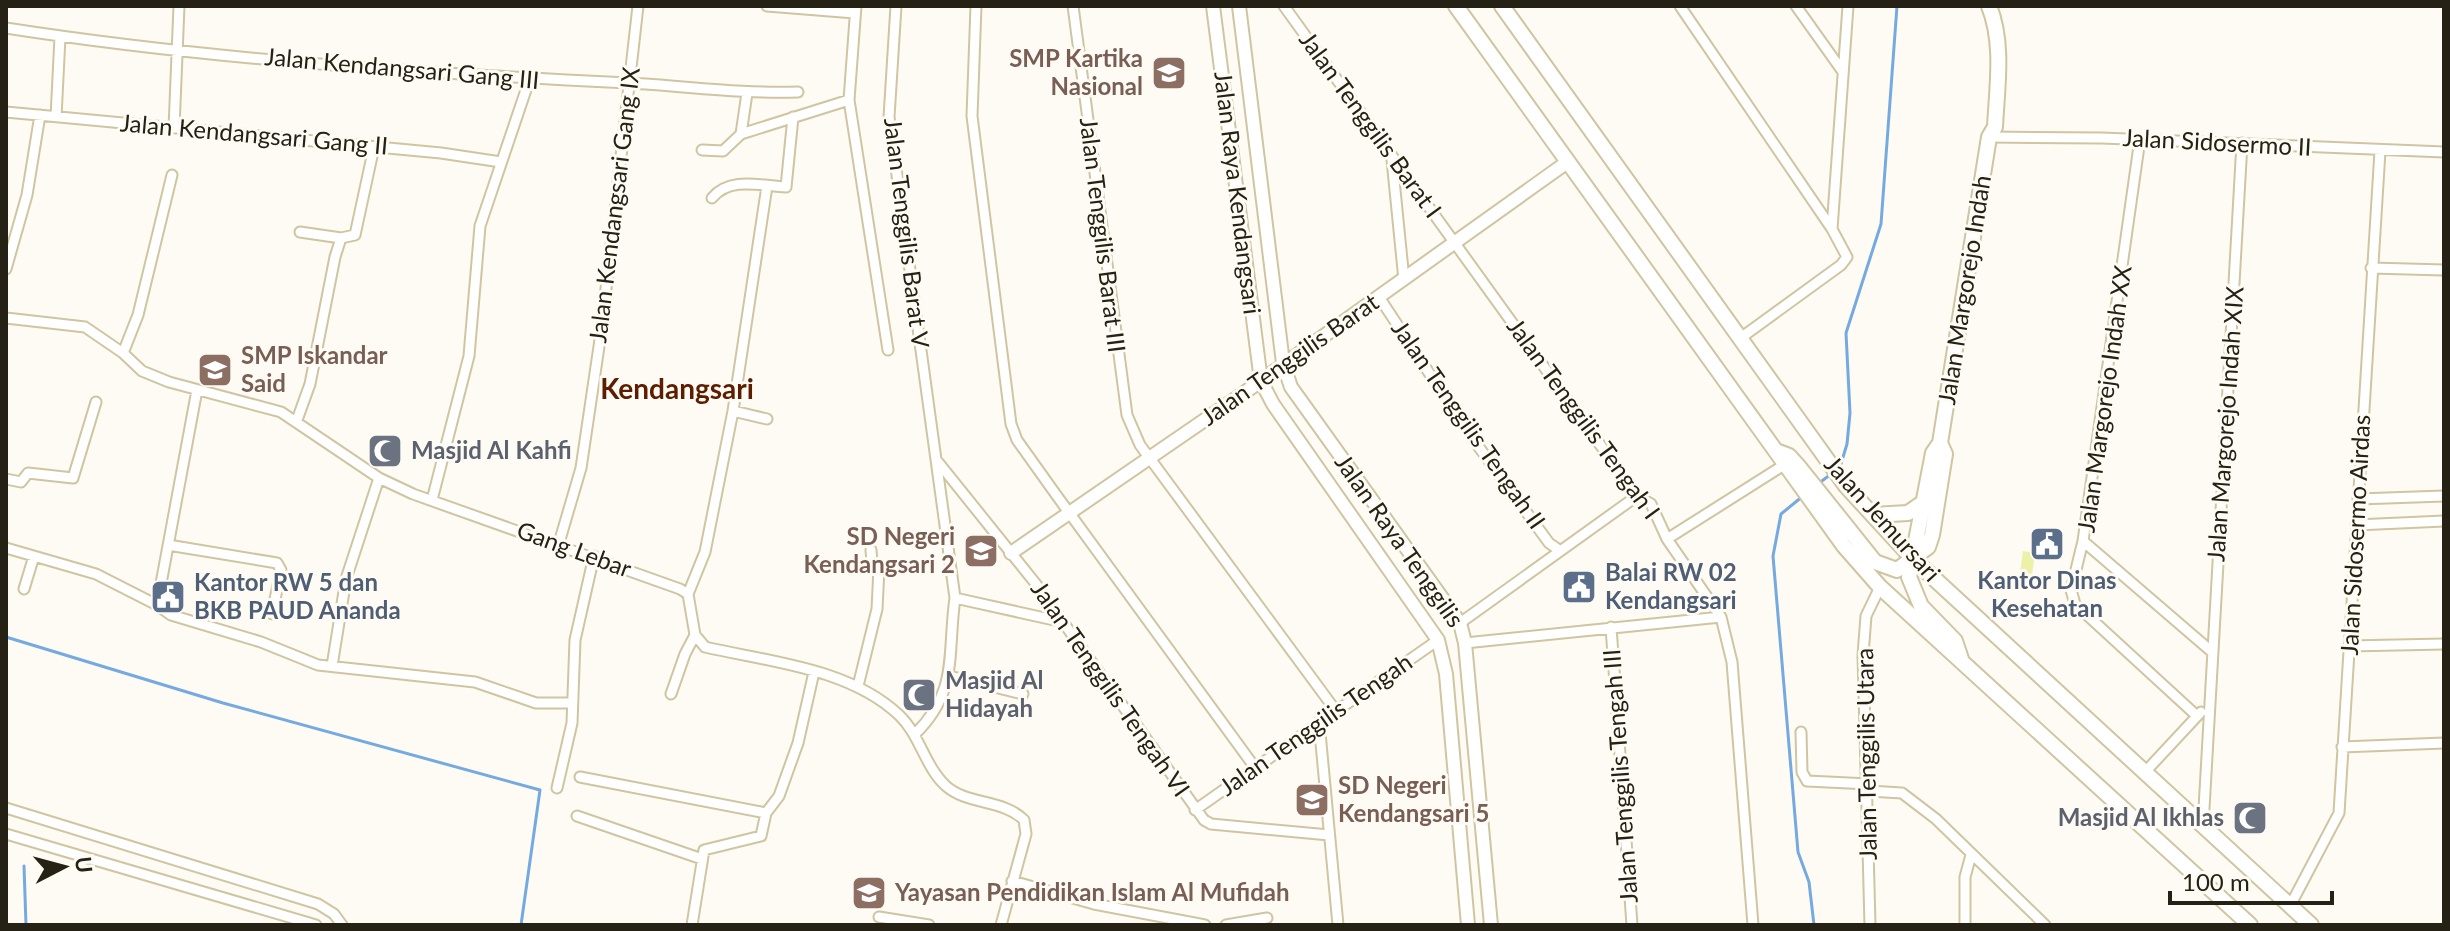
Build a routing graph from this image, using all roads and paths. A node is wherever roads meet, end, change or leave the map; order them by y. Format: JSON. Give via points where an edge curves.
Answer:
{"nodes":[{"id":1,"x":179,"y":6,"type":"edge"},
{"id":2,"x":638,"y":6,"type":"edge"},
{"id":3,"x":767,"y":6,"type":"edge"},
{"id":4,"x":896,"y":6,"type":"edge"},
{"id":5,"x":976,"y":6,"type":"edge"},
{"id":6,"x":1073,"y":6,"type":"edge"},
{"id":7,"x":1213,"y":6,"type":"edge"},
{"id":8,"x":1239,"y":6,"type":"edge"},
{"id":9,"x":1284,"y":6,"type":"edge"},
{"id":10,"x":1456,"y":6,"type":"edge"},
{"id":11,"x":1502,"y":6,"type":"edge"},
{"id":12,"x":1680,"y":6,"type":"edge"},
{"id":13,"x":1796,"y":6,"type":"edge"},
{"id":14,"x":1848,"y":6,"type":"edge"},
{"id":15,"x":810,"y":8,"type":"edge"},
{"id":16,"x":1990,"y":9,"type":"edge"},
{"id":17,"x":856,"y":10,"type":"edge"},
{"id":18,"x":6,"y":28,"type":"edge"},
{"id":19,"x":60,"y":37,"type":"junction"},
{"id":20,"x":177,"y":50,"type":"junction"},
{"id":21,"x":1843,"y":72,"type":"junction"},
{"id":22,"x":529,"y":81,"type":"junction"},
{"id":23,"x":630,"y":83,"type":"junction"},
{"id":24,"x":798,"y":92,"type":"dead end"},
{"id":25,"x":747,"y":93,"type":"junction"},
{"id":26,"x":849,"y":100,"type":"junction"},
{"id":27,"x":6,"y":112,"type":"edge"},
{"id":28,"x":40,"y":115,"type":"junction"},
{"id":29,"x":56,"y":117,"type":"junction"},
{"id":30,"x":793,"y":117,"type":"junction"},
{"id":31,"x":174,"y":128,"type":"junction"},
{"id":32,"x":741,"y":134,"type":"junction"},
{"id":33,"x":1989,"y":137,"type":"junction"},
{"id":34,"x":2140,"y":139,"type":"junction"},
{"id":35,"x":2242,"y":143,"type":"junction"},
{"id":36,"x":374,"y":147,"type":"junction"},
{"id":37,"x":702,"y":150,"type":"dead end"},
{"id":38,"x":2380,"y":151,"type":"junction"},
{"id":39,"x":2444,"y":152,"type":"edge"},
{"id":40,"x":1392,"y":156,"type":"junction"},
{"id":41,"x":501,"y":162,"type":"junction"},
{"id":42,"x":1566,"y":163,"type":"junction"},
{"id":43,"x":172,"y":175,"type":"dead end"},
{"id":44,"x":767,"y":186,"type":"junction"},
{"id":45,"x":712,"y":198,"type":"dead end"},
{"id":46,"x":1832,"y":229,"type":"junction"},
{"id":47,"x":300,"y":232,"type":"dead end"},
{"id":48,"x":341,"y":238,"type":"junction"},
{"id":49,"x":1456,"y":244,"type":"junction"},
{"id":50,"x":2371,"y":268,"type":"junction"},
{"id":51,"x":6,"y":269,"type":"edge"},
{"id":52,"x":2444,"y":270,"type":"edge"},
{"id":53,"x":1404,"y":280,"type":"junction"},
{"id":54,"x":1379,"y":297,"type":"junction"},
{"id":55,"x":6,"y":318,"type":"edge"},
{"id":56,"x":1742,"y":337,"type":"junction"},
{"id":57,"x":888,"y":350,"type":"dead end"},
{"id":58,"x":123,"y":353,"type":"junction"},
{"id":59,"x":1283,"y":363,"type":"junction"},
{"id":60,"x":1261,"y":381,"type":"junction"},
{"id":61,"x":197,"y":390,"type":"junction"},
{"id":62,"x":96,"y":402,"type":"dead end"},
{"id":63,"x":733,"y":411,"type":"junction"},
{"id":64,"x":767,"y":419,"type":"dead end"},
{"id":65,"x":297,"y":420,"type":"junction"},
{"id":66,"x":1940,"y":443,"type":"junction"},
{"id":67,"x":1774,"y":450,"type":"junction"},
{"id":68,"x":1151,"y":458,"type":"junction"},
{"id":69,"x":936,"y":460,"type":"junction"},
{"id":70,"x":1784,"y":465,"type":"junction"},
{"id":71,"x":1798,"y":476,"type":"junction"},
{"id":72,"x":379,"y":478,"type":"junction"},
{"id":73,"x":6,"y":479,"type":"edge"},
{"id":74,"x":1637,"y":496,"type":"junction"},
{"id":75,"x":1814,"y":496,"type":"junction"},
{"id":76,"x":2444,"y":496,"type":"edge"},
{"id":77,"x":2358,"y":499,"type":"junction"},
{"id":78,"x":432,"y":500,"type":"junction"},
{"id":79,"x":1924,"y":502,"type":"junction"},
{"id":80,"x":1069,"y":512,"type":"junction"},
{"id":81,"x":1873,"y":515,"type":"junction"},
{"id":82,"x":2444,"y":521,"type":"edge"},
{"id":83,"x":2356,"y":525,"type":"junction"},
{"id":84,"x":1667,"y":539,"type":"junction"},
{"id":85,"x":2083,"y":541,"type":"junction"},
{"id":86,"x":559,"y":543,"type":"junction"},
{"id":87,"x":168,"y":545,"type":"junction"},
{"id":88,"x":6,"y":548,"type":"edge"},
{"id":89,"x":871,"y":550,"type":"dead end"},
{"id":90,"x":1559,"y":550,"type":"junction"},
{"id":91,"x":1011,"y":553,"type":"junction"},
{"id":92,"x":34,"y":556,"type":"junction"},
{"id":93,"x":594,"y":556,"type":"junction"},
{"id":94,"x":1914,"y":560,"type":"junction"},
{"id":95,"x":1880,"y":587,"type":"junction"},
{"id":96,"x":24,"y":589,"type":"dead end"},
{"id":97,"x":688,"y":594,"type":"junction"},
{"id":98,"x":955,"y":598,"type":"junction"},
{"id":99,"x":157,"y":605,"type":"junction"},
{"id":100,"x":272,"y":614,"type":"dead end"},
{"id":101,"x":1721,"y":617,"type":"junction"},
{"id":102,"x":1063,"y":622,"type":"junction"},
{"id":103,"x":1460,"y":623,"type":"junction"},
{"id":104,"x":1611,"y":627,"type":"junction"},
{"id":105,"x":695,"y":635,"type":"junction"},
{"id":106,"x":1438,"y":640,"type":"junction"},
{"id":107,"x":1465,"y":643,"type":"junction"},
{"id":108,"x":2444,"y":644,"type":"edge"},
{"id":109,"x":2349,"y":646,"type":"junction"},
{"id":110,"x":2211,"y":651,"type":"junction"},
{"id":111,"x":1962,"y":662,"type":"junction"},
{"id":112,"x":332,"y":666,"type":"junction"},
{"id":113,"x":814,"y":672,"type":"junction"},
{"id":114,"x":949,"y":676,"type":"junction"},
{"id":115,"x":858,"y":686,"type":"junction"},
{"id":116,"x":671,"y":694,"type":"dead end"},
{"id":117,"x":1023,"y":694,"type":"dead end"},
{"id":118,"x":572,"y":703,"type":"junction"},
{"id":119,"x":2208,"y":704,"type":"junction"},
{"id":120,"x":1336,"y":711,"type":"junction"},
{"id":121,"x":2197,"y":716,"type":"junction"},
{"id":122,"x":1319,"y":722,"type":"junction"},
{"id":123,"x":1801,"y":732,"type":"dead end"},
{"id":124,"x":915,"y":734,"type":"junction"},
{"id":125,"x":2444,"y":743,"type":"edge"},
{"id":126,"x":2342,"y":747,"type":"junction"},
{"id":127,"x":1256,"y":769,"type":"junction"},
{"id":128,"x":2146,"y":771,"type":"junction"},
{"id":129,"x":580,"y":777,"type":"dead end"},
{"id":130,"x":557,"y":788,"type":"dead end"},
{"id":131,"x":1869,"y":788,"type":"junction"},
{"id":132,"x":6,"y":808,"type":"edge"},
{"id":133,"x":1195,"y":810,"type":"junction"},
{"id":134,"x":766,"y":813,"type":"junction"},
{"id":135,"x":577,"y":816,"type":"dead end"},
{"id":136,"x":2203,"y":826,"type":"junction"},
{"id":137,"x":1484,"y":829,"type":"junction"},
{"id":138,"x":1461,"y":830,"type":"junction"},
{"id":139,"x":6,"y":834,"type":"edge"},
{"id":140,"x":1329,"y":835,"type":"junction"},
{"id":141,"x":1971,"y":855,"type":"junction"},
{"id":142,"x":702,"y":859,"type":"junction"},
{"id":143,"x":1012,"y":881,"type":"junction"},
{"id":144,"x":2290,"y":906,"type":"junction"},
{"id":145,"x":879,"y":917,"type":"dead end"},
{"id":146,"x":1267,"y":918,"type":"dead end"},
{"id":147,"x":316,"y":925,"type":"edge"},
{"id":148,"x":342,"y":925,"type":"edge"},
{"id":149,"x":692,"y":925,"type":"edge"},
{"id":150,"x":929,"y":925,"type":"edge"},
{"id":151,"x":1001,"y":925,"type":"edge"},
{"id":152,"x":1205,"y":925,"type":"edge"},
{"id":153,"x":1227,"y":925,"type":"edge"},
{"id":154,"x":1338,"y":925,"type":"edge"},
{"id":155,"x":1468,"y":925,"type":"edge"},
{"id":156,"x":1491,"y":925,"type":"edge"},
{"id":157,"x":1632,"y":925,"type":"edge"},
{"id":158,"x":1753,"y":925,"type":"edge"},
{"id":159,"x":1870,"y":925,"type":"edge"},
{"id":160,"x":1965,"y":925,"type":"edge"},
{"id":161,"x":2045,"y":925,"type":"edge"},
{"id":162,"x":2250,"y":925,"type":"edge"},
{"id":163,"x":2311,"y":925,"type":"edge"}],
"edges":[{"from":1,"to":20,"type":"street"},
{"from":2,"to":23,"type":"street","name":"Jalan Kendangsari Gang IX"},
{"from":3,"to":15,"type":"street"},
{"from":4,"to":69,"type":"street","name":"Jalan Tenggilis Barat V","via":[[889,117]]},
{"from":5,"to":80,"type":"street","via":[[972,116],[1011,424]]},
{"from":6,"to":68,"type":"street","name":"Jalan Tenggilis Barat III","via":[[1119,373],[1127,415]]},
{"from":7,"to":60,"type":"main road","name":"Jalan Raya Kendangsari"},
{"from":8,"to":59,"type":"main road","name":"Jalan Raya Kendangsari"},
{"from":9,"to":40,"type":"street","name":"Jalan Tenggilis Barat I"},
{"from":10,"to":42,"type":"main road","name":"Jalan Jemursari"},
{"from":11,"to":56,"type":"main road","name":"Jalan Jemursari"},
{"from":12,"to":46,"type":"street"},
{"from":13,"to":21,"type":"street"},
{"from":14,"to":21,"type":"street"},
{"from":15,"to":17,"type":"street"},
{"from":16,"to":33,"type":"main road","name":"Jalan Margorejo Indah","via":[[1996,20],[1998,63],[1995,127]]},
{"from":17,"to":26,"type":"street"},
{"from":18,"to":19,"type":"street","name":"Jalan Kendangsari Gang III"},
{"from":19,"to":20,"type":"street","name":"Jalan Kendangsari Gang III"},
{"from":19,"to":29,"type":"street"},
{"from":20,"to":22,"type":"street","name":"Jalan Kendangsari Gang III"},
{"from":20,"to":31,"type":"street"},
{"from":21,"to":46,"type":"street"},
{"from":22,"to":23,"type":"street","name":"Jalan Kendangsari Gang III"},
{"from":22,"to":41,"type":"street"},
{"from":23,"to":25,"type":"street","name":"Jalan Kendangsari Gang III"},
{"from":23,"to":86,"type":"street","name":"Jalan Kendangsari Gang IX","via":[[581,468]]},
{"from":24,"to":25,"type":"street","name":"Jalan Kendangsari Gang III"},
{"from":25,"to":32,"type":"street"},
{"from":26,"to":30,"type":"street"},
{"from":26,"to":57,"type":"street"},
{"from":27,"to":28,"type":"street","name":"Jalan Kendangsari Gang II"},
{"from":28,"to":29,"type":"street","name":"Jalan Kendangsari Gang II"},
{"from":28,"to":51,"type":"street","via":[[27,195]]},
{"from":29,"to":31,"type":"street","name":"Jalan Kendangsari Gang II"},
{"from":30,"to":32,"type":"street"},
{"from":30,"to":44,"type":"street","via":[[787,186]]},
{"from":31,"to":36,"type":"street","name":"Jalan Kendangsari Gang II"},
{"from":32,"to":37,"type":"street","via":[[723,151]]},
{"from":33,"to":34,"type":"street","name":"Jalan Sidosermo II"},
{"from":33,"to":66,"type":"main road","name":"Jalan Margorejo Indah"},
{"from":34,"to":35,"type":"street","name":"Jalan Sidosermo II"},
{"from":34,"to":85,"type":"street","name":"Jalan Margorejo Indah XX"},
{"from":35,"to":38,"type":"street","name":"Jalan Sidosermo II"},
{"from":35,"to":110,"type":"street","name":"Jalan Margorejo Indah XIX"},
{"from":36,"to":41,"type":"street","name":"Jalan Kendangsari Gang II"},
{"from":36,"to":48,"type":"street","via":[[355,235]]},
{"from":38,"to":39,"type":"street","name":"Jalan Sidosermo II"},
{"from":38,"to":50,"type":"street","name":"Jalan Sidosermo Airdas"},
{"from":40,"to":49,"type":"street","name":"Jalan Tenggilis Barat I"},
{"from":40,"to":53,"type":"street"},
{"from":41,"to":78,"type":"street","via":[[478,236],[466,372]]},
{"from":42,"to":49,"type":"main road","name":"Jalan Tenggilis Barat"},
{"from":42,"to":67,"type":"main road","name":"Jalan Jemursari"},
{"from":43,"to":58,"type":"street","via":[[138,315]]},
{"from":44,"to":45,"type":"street","via":[[738,183]]},
{"from":44,"to":63,"type":"street"},
{"from":46,"to":56,"type":"street","via":[[1845,252],[1844,263]]},
{"from":47,"to":48,"type":"street"},
{"from":48,"to":65,"type":"street","via":[[310,384]]},
{"from":49,"to":53,"type":"main road","name":"Jalan Tenggilis Barat"},
{"from":49,"to":74,"type":"street","name":"Jalan Tenggilis Tengah I"},
{"from":50,"to":52,"type":"street"},
{"from":50,"to":77,"type":"street","name":"Jalan Sidosermo Airdas"},
{"from":53,"to":54,"type":"main road","name":"Jalan Tenggilis Barat"},
{"from":54,"to":59,"type":"main road","name":"Jalan Tenggilis Barat"},
{"from":54,"to":90,"type":"street","name":"Jalan Tenggilis Tengah II","via":[[1470,435]]},
{"from":55,"to":58,"type":"street","name":"Gang Lebar","via":[[85,327]]},
{"from":56,"to":81,"type":"main road","name":"Jalan Jemursari","via":[[1840,478]]},
{"from":58,"to":61,"type":"street","name":"Gang Lebar","via":[[142,371]]},
{"from":59,"to":60,"type":"main road","name":"Jalan Tenggilis Barat"},
{"from":59,"to":103,"type":"main road","name":"Jalan Raya Tenggilis","via":[[1291,387]]},
{"from":60,"to":68,"type":"main road","name":"Jalan Tenggilis Barat"},
{"from":60,"to":106,"type":"main road","name":"Jalan Raya Tenggilis"},
{"from":61,"to":65,"type":"street","name":"Gang Lebar","via":[[261,405]]},
{"from":61,"to":87,"type":"street"},
{"from":62,"to":73,"type":"street","via":[[73,478],[28,473],[21,482]]},
{"from":63,"to":64,"type":"street"},
{"from":63,"to":97,"type":"street","via":[[705,552]]},
{"from":65,"to":72,"type":"street","name":"Gang Lebar"},
{"from":66,"to":79,"type":"main road","name":"Jalan Margorejo Indah","via":[[1933,453]]},
{"from":66,"to":94,"type":"main road","name":"Jalan Margorejo Indah","via":[[1945,454],[1932,535]]},
{"from":67,"to":70,"type":"main road","name":"Jalan Jemursari"},
{"from":67,"to":71,"type":"main road","via":[[1789,456]]},
{"from":68,"to":80,"type":"main road","name":"Jalan Tenggilis Barat"},
{"from":68,"to":120,"type":"street","name":"Jalan Tenggilis Barat III"},
{"from":69,"to":91,"type":"street","name":"Jalan Tenggilis Tengah VI"},
{"from":69,"to":98,"type":"street","name":"Jalan Tenggilis Barat V"},
{"from":70,"to":71,"type":"main road","name":"Jalan Jemursari"},
{"from":70,"to":84,"type":"street"},
{"from":71,"to":75,"type":"main road"},
{"from":72,"to":78,"type":"street","name":"Gang Lebar"},
{"from":72,"to":112,"type":"street","via":[[346,579]]},
{"from":74,"to":84,"type":"street","name":"Jalan Tenggilis Tengah I","via":[[1651,504]]},
{"from":74,"to":90,"type":"street"},
{"from":75,"to":94,"type":"main road","via":[[1881,567],[1897,570]]},
{"from":75,"to":95,"type":"main road","name":"Jalan Jemursari"},
{"from":76,"to":77,"type":"street"},
{"from":77,"to":83,"type":"street","name":"Jalan Sidosermo Airdas"},
{"from":78,"to":86,"type":"street","name":"Gang Lebar"},
{"from":79,"to":81,"type":"main road","via":[[1908,513]]},
{"from":79,"to":94,"type":"main road","name":"Jalan Margorejo Indah"},
{"from":80,"to":91,"type":"main road","name":"Jalan Tenggilis Barat"},
{"from":80,"to":127,"type":"street"},
{"from":81,"to":94,"type":"main road","name":"Jalan Jemursari"},
{"from":82,"to":83,"type":"street"},
{"from":83,"to":109,"type":"street","name":"Jalan Sidosermo Airdas"},
{"from":84,"to":101,"type":"street","name":"Jalan Tenggilis Tengah I"},
{"from":85,"to":110,"type":"street","name":"Jalan Margorejo Indah XX"},
{"from":85,"to":121,"type":"street","via":[[2071,590],[2075,604]]},
{"from":86,"to":93,"type":"street","name":"Gang Lebar"},
{"from":87,"to":99,"type":"street"},
{"from":87,"to":100,"type":"street","via":[[277,563],[281,570]]},
{"from":88,"to":92,"type":"street"},
{"from":89,"to":115,"type":"street","via":[[879,568],[877,609]]},
{"from":90,"to":103,"type":"street"},
{"from":91,"to":102,"type":"street","name":"Jalan Tenggilis Tengah VI"},
{"from":92,"to":96,"type":"street"},
{"from":92,"to":99,"type":"street","via":[[96,574]]},
{"from":93,"to":97,"type":"street","name":"Gang Lebar"},
{"from":93,"to":118,"type":"street","via":[[575,640]]},
{"from":94,"to":111,"type":"main road","via":[[1909,577],[1916,598],[1955,641]]},
{"from":94,"to":128,"type":"main road","name":"Jalan Jemursari"},
{"from":95,"to":111,"type":"main road","name":"Jalan Jemursari"},
{"from":95,"to":131,"type":"street","name":"Jalan Tenggilis Utara","via":[[1864,634]]},
{"from":97,"to":105,"type":"street"},
{"from":98,"to":102,"type":"street"},
{"from":98,"to":114,"type":"street","name":"Jalan Tenggilis Barat V"},
{"from":99,"to":112,"type":"street","via":[[171,615]]},
{"from":101,"to":104,"type":"street"},
{"from":101,"to":158,"type":"street","name":"Jalan Tenggilis Tengah I","via":[[1732,662]]},
{"from":102,"to":133,"type":"street","name":"Jalan Tenggilis Tengah VI"},
{"from":103,"to":107,"type":"main road","name":"Jalan Raya Tenggilis"},
{"from":104,"to":107,"type":"street"},
{"from":104,"to":157,"type":"street","name":"Jalan Tenggilis Tengah III"},
{"from":105,"to":113,"type":"street","via":[[705,647]]},
{"from":105,"to":116,"type":"street"},
{"from":106,"to":120,"type":"street","name":"Jalan Tenggilis Tengah"},
{"from":106,"to":138,"type":"main road","name":"Jalan Raya Tenggilis"},
{"from":107,"to":137,"type":"main road","name":"Jalan Raya Tenggilis"},
{"from":108,"to":109,"type":"street"},
{"from":109,"to":126,"type":"street","name":"Jalan Sidosermo Airdas"},
{"from":110,"to":119,"type":"street","name":"Jalan Margorejo Indah XIX"},
{"from":111,"to":162,"type":"main road","name":"Jalan Jemursari"},
{"from":112,"to":118,"type":"street","via":[[475,682],[536,703]]},
{"from":113,"to":115,"type":"street"},
{"from":113,"to":134,"type":"street","via":[[798,743],[779,796]]},
{"from":114,"to":117,"type":"street"},
{"from":114,"to":124,"type":"street","name":"Jalan Tenggilis Barat V","via":[[937,711]]},
{"from":115,"to":124,"type":"street"},
{"from":118,"to":130,"type":"street"},
{"from":119,"to":121,"type":"street"},
{"from":119,"to":136,"type":"street","name":"Jalan Margorejo Indah XIX"},
{"from":120,"to":122,"type":"street","name":"Jalan Tenggilis Tengah"},
{"from":121,"to":128,"type":"street"},
{"from":122,"to":127,"type":"street","name":"Jalan Tenggilis Tengah"},
{"from":122,"to":140,"type":"street"},
{"from":123,"to":131,"type":"street","via":[[1807,781]]},
{"from":124,"to":143,"type":"street","via":[[945,785],[1024,820],[1026,834]]},
{"from":125,"to":126,"type":"street"},
{"from":126,"to":144,"type":"street","name":"Jalan Sidosermo Airdas","via":[[2338,821]]},
{"from":127,"to":133,"type":"street","name":"Jalan Tenggilis Tengah"},
{"from":128,"to":136,"type":"main road","name":"Jalan Jemursari"},
{"from":129,"to":134,"type":"street"},
{"from":131,"to":141,"type":"street","via":[[1902,793]]},
{"from":131,"to":159,"type":"street","name":"Jalan Tenggilis Utara"},
{"from":132,"to":148,"type":"street","via":[[318,904]]},
{"from":133,"to":140,"type":"street","name":"Jalan Tenggilis Tengah VI","via":[[1211,824]]},
{"from":134,"to":142,"type":"street","via":[[758,839],[708,847]]},
{"from":135,"to":142,"type":"street"},
{"from":136,"to":144,"type":"main road","name":"Jalan Jemursari"},
{"from":137,"to":138,"type":"main road"},
{"from":137,"to":156,"type":"main road","name":"Jalan Raya Tenggilis"},
{"from":138,"to":155,"type":"main road","name":"Jalan Raya Tenggilis"},
{"from":139,"to":147,"type":"street"},
{"from":140,"to":154,"type":"street"},
{"from":141,"to":160,"type":"street","via":[[1965,877]]},
{"from":141,"to":161,"type":"street"},
{"from":142,"to":149,"type":"street"},
{"from":143,"to":151,"type":"street"},
{"from":143,"to":152,"type":"street","via":[[1094,904]]},
{"from":144,"to":163,"type":"main road","name":"Jalan Jemursari"},
{"from":145,"to":150,"type":"street"},
{"from":146,"to":153,"type":"street"}]}
